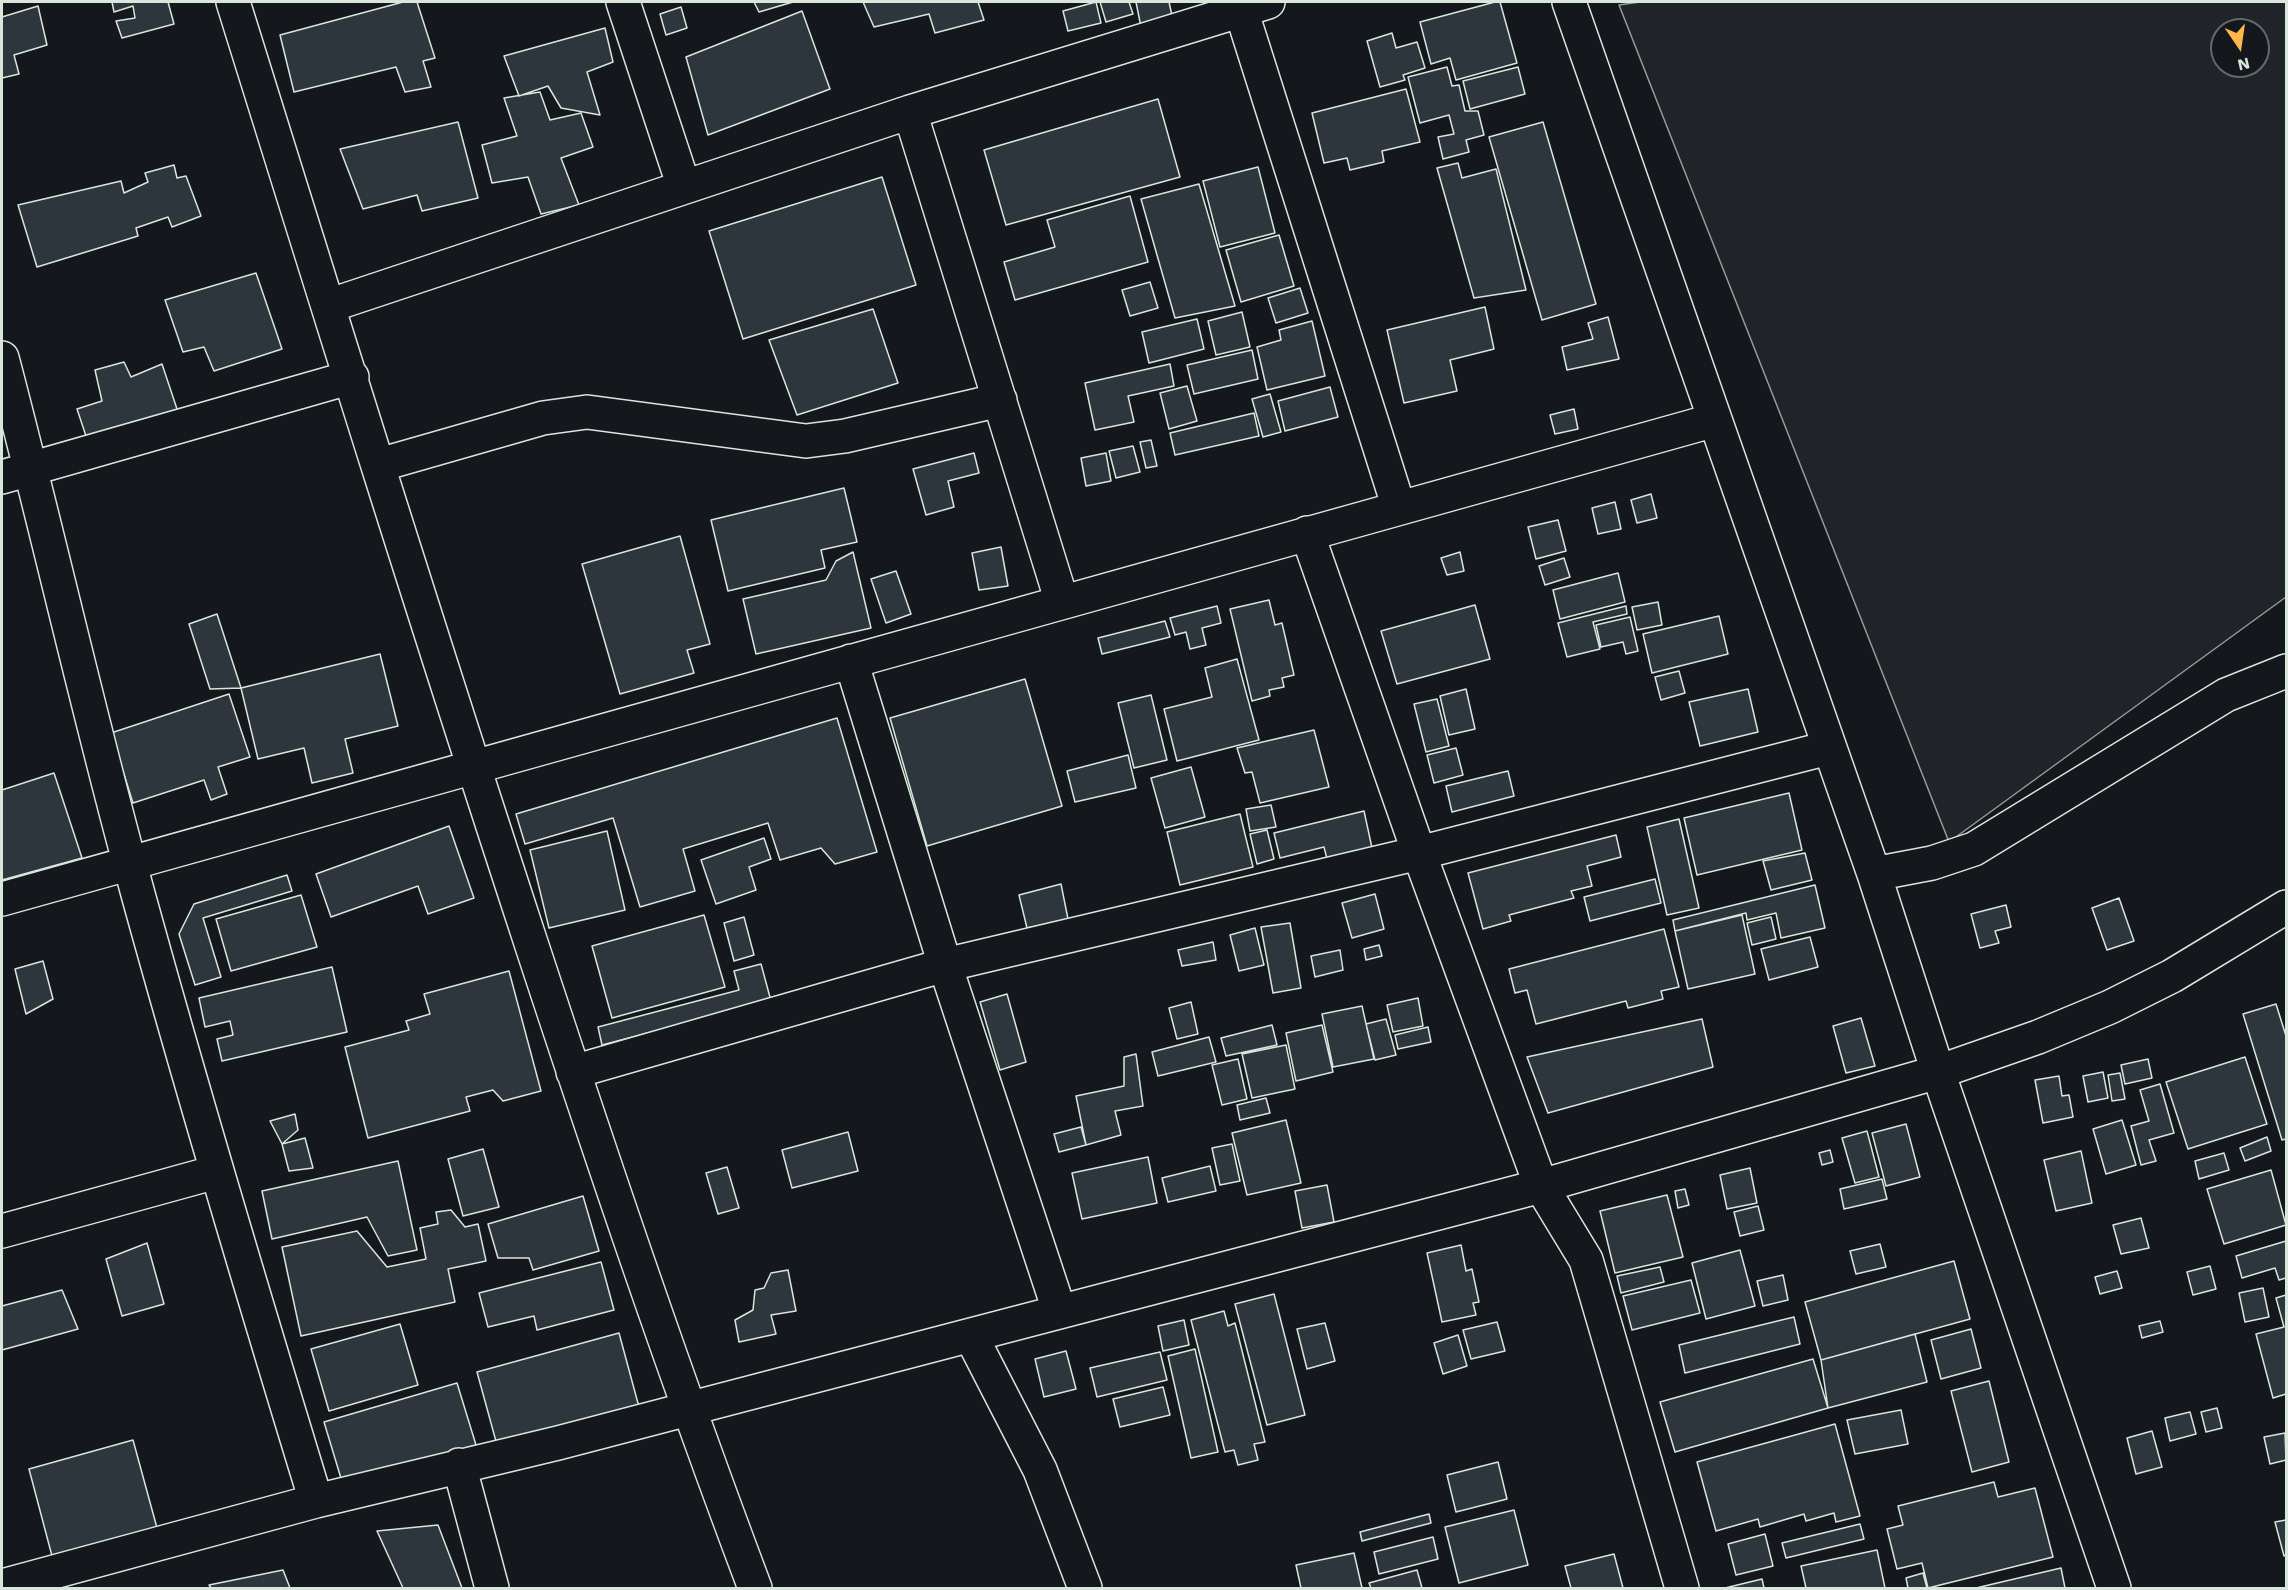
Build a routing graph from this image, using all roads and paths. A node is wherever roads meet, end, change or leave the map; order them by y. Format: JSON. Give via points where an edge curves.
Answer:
{"nodes":[{"id":1,"x":233,"y":2,"type":"edge"},
{"id":2,"x":623,"y":2,"type":"edge"},
{"id":3,"x":1569,"y":2,"type":"edge"},
{"id":4,"x":1255,"y":6,"type":"edge"},
{"id":5,"x":910,"y":112,"type":"junction"},
{"id":6,"x":684,"y":187,"type":"junction"},
{"id":7,"x":328,"y":306,"type":"junction"},
{"id":8,"x":2,"y":358,"type":"edge"},
{"id":9,"x":352,"y":377,"type":"junction"},
{"id":10,"x":1000,"y":400,"type":"junction"},
{"id":11,"x":1715,"y":420,"type":"junction"},
{"id":12,"x":379,"y":465,"type":"junction"},
{"id":13,"x":16,"y":472,"type":"edge"},
{"id":14,"x":1399,"y":508,"type":"junction"},
{"id":15,"x":1307,"y":533,"type":"junction"},
{"id":16,"x":1062,"y":602,"type":"junction"},
{"id":17,"x":851,"y":661,"type":"junction"},
{"id":18,"x":2286,"y":671,"type":"edge"},
{"id":19,"x":1828,"y":748,"type":"junction"},
{"id":20,"x":473,"y":766,"type":"junction"},
{"id":21,"x":1419,"y":852,"type":"junction"},
{"id":22,"x":129,"y":864,"type":"junction"},
{"id":23,"x":1874,"y":874,"type":"junction"},
{"id":24,"x":2,"y":898,"type":"edge"},
{"id":25,"x":2286,"y":907,"type":"edge"},
{"id":26,"x":945,"y":965,"type":"junction"},
{"id":27,"x":573,"y":1072,"type":"junction"},
{"id":28,"x":1938,"y":1072,"type":"junction"},
{"id":29,"x":216,"y":1172,"type":"junction"},
{"id":30,"x":1541,"y":1186,"type":"junction"},
{"id":31,"x":2,"y":1231,"type":"edge"},
{"id":32,"x":1059,"y":1310,"type":"junction"},
{"id":33,"x":971,"y":1336,"type":"junction"},
{"id":34,"x":687,"y":1409,"type":"junction"},
{"id":35,"x":459,"y":1465,"type":"junction"},
{"id":36,"x":316,"y":1501,"type":"junction"},
{"id":37,"x":66,"y":1579,"type":"edge"},
{"id":38,"x":2,"y":1586,"type":"edge"},
{"id":39,"x":492,"y":1588,"type":"edge"},
{"id":40,"x":755,"y":1588,"type":"edge"},
{"id":41,"x":1084,"y":1588,"type":"edge"},
{"id":42,"x":1682,"y":1588,"type":"edge"},
{"id":43,"x":2114,"y":1588,"type":"edge"}],
"edges":[{"from":1,"to":7,"type":"street"},
{"from":2,"to":6,"type":"street"},
{"from":3,"to":11,"type":"street"},
{"from":4,"to":5,"type":"street"},
{"from":4,"to":14,"type":"street"},
{"from":5,"to":6,"type":"street"},
{"from":5,"to":10,"type":"street"},
{"from":6,"to":7,"type":"street"},
{"from":7,"to":9,"type":"street"},
{"from":8,"to":13,"type":"street"},
{"from":9,"to":12,"type":"street"},
{"from":9,"to":13,"type":"street"},
{"from":10,"to":12,"type":"street","via":[[846,436],[806,441],[587,412],[543,418]]},
{"from":10,"to":16,"type":"street"},
{"from":11,"to":14,"type":"street"},
{"from":11,"to":19,"type":"street"},
{"from":12,"to":20,"type":"street"},
{"from":13,"to":22,"type":"street","via":[[81,683]]},
{"from":14,"to":15,"type":"street"},
{"from":15,"to":16,"type":"street"},
{"from":15,"to":21,"type":"street"},
{"from":16,"to":17,"type":"street"},
{"from":17,"to":20,"type":"street"},
{"from":17,"to":26,"type":"street"},
{"from":18,"to":23,"type":"street","via":[[2226,694],[1974,849],[1932,863]]},
{"from":19,"to":21,"type":"street"},
{"from":19,"to":23,"type":"street"},
{"from":20,"to":22,"type":"street"},
{"from":20,"to":27,"type":"street"},
{"from":21,"to":26,"type":"street"},
{"from":21,"to":30,"type":"street"},
{"from":22,"to":24,"type":"street"},
{"from":22,"to":29,"type":"street"},
{"from":23,"to":28,"type":"street"},
{"from":25,"to":28,"type":"street","via":[[2172,976],[2110,1007]]},
{"from":26,"to":27,"type":"street"},
{"from":26,"to":32,"type":"street"},
{"from":27,"to":34,"type":"street"},
{"from":28,"to":30,"type":"street"},
{"from":28,"to":43,"type":"street"},
{"from":29,"to":31,"type":"street"},
{"from":29,"to":36,"type":"street"},
{"from":30,"to":32,"type":"street"},
{"from":30,"to":42,"type":"street","via":[[1586,1260]]},
{"from":32,"to":33,"type":"street"},
{"from":33,"to":34,"type":"street"},
{"from":33,"to":41,"type":"street","via":[[1040,1470]]},
{"from":34,"to":35,"type":"street"},
{"from":34,"to":40,"type":"street"},
{"from":35,"to":36,"type":"street"},
{"from":35,"to":39,"type":"street"},
{"from":36,"to":37,"type":"street"},
{"from":37,"to":38,"type":"street"}]}
